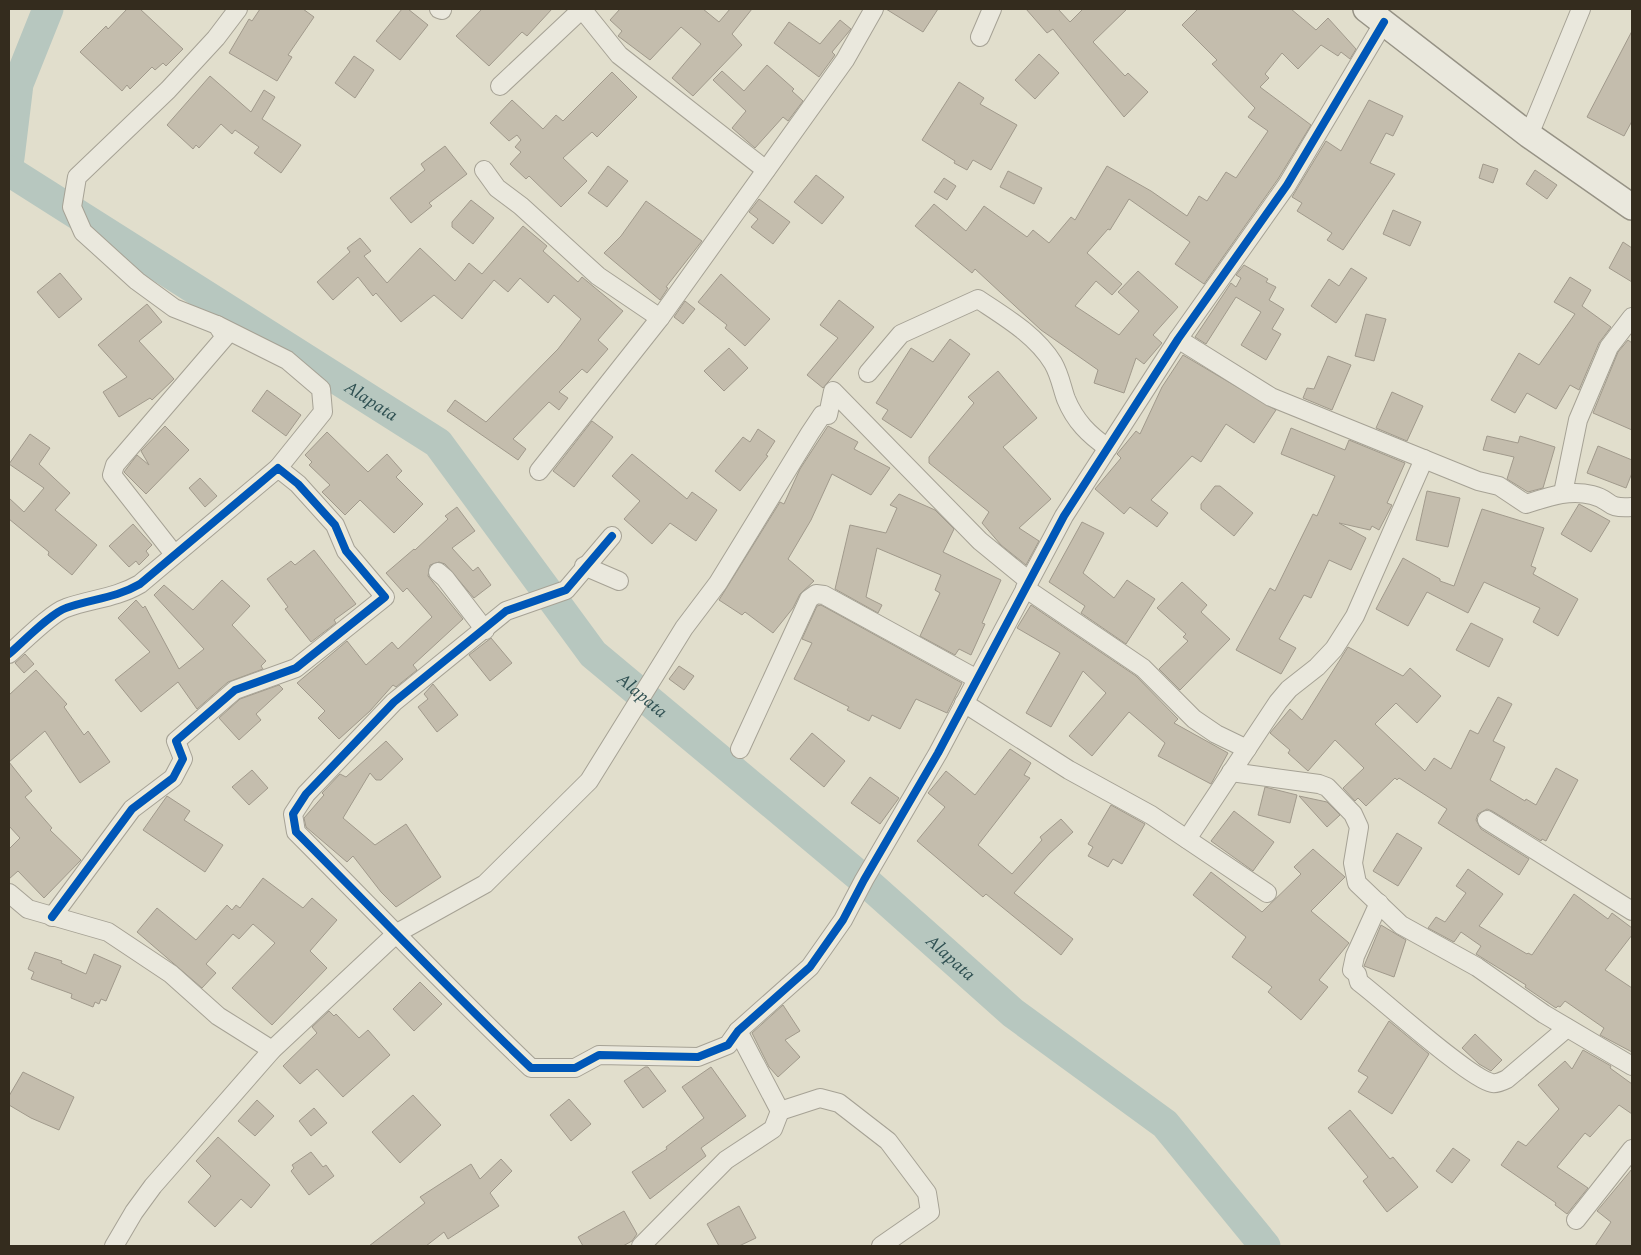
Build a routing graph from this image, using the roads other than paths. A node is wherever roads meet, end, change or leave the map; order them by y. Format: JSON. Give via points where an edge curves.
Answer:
{"nodes":[{"id":1,"x":238,"y":9,"type":"edge"},
{"id":2,"x":582,"y":9,"type":"edge"},
{"id":3,"x":874,"y":9,"type":"edge"},
{"id":4,"x":992,"y":9,"type":"edge"},
{"id":5,"x":1581,"y":9,"type":"edge"},
{"id":6,"x":1375,"y":15,"type":"edge"},
{"id":7,"x":980,"y":37,"type":"dead end"},
{"id":8,"x":500,"y":86,"type":"dead end"},
{"id":9,"x":1529,"y":135,"type":"junction"},
{"id":10,"x":484,"y":170,"type":"dead end"},
{"id":11,"x":766,"y":170,"type":"junction"},
{"id":12,"x":1632,"y":208,"type":"edge"},
{"id":13,"x":1632,"y":317,"type":"edge"},
{"id":14,"x":660,"y":318,"type":"junction"},
{"id":15,"x":216,"y":326,"type":"junction"},
{"id":16,"x":1178,"y":339,"type":"junction"},
{"id":17,"x":868,"y":373,"type":"dead end"},
{"id":18,"x":1108,"y":448,"type":"junction"},
{"id":19,"x":1424,"y":458,"type":"junction"},
{"id":20,"x":278,"y":468,"type":"junction"},
{"id":21,"x":539,"y":471,"type":"dead end"},
{"id":22,"x":1563,"y":493,"type":"junction"},
{"id":23,"x":1632,"y":507,"type":"edge"},
{"id":24,"x":612,"y":536,"type":"dead end"},
{"id":25,"x":174,"y":554,"type":"junction"},
{"id":26,"x":584,"y":566,"type":"junction"},
{"id":27,"x":438,"y":572,"type":"dead end"},
{"id":28,"x":619,"y":581,"type":"dead end"},
{"id":29,"x":1027,"y":584,"type":"junction"},
{"id":30,"x":485,"y":630,"type":"junction"},
{"id":31,"x":9,"y":654,"type":"edge"},
{"id":32,"x":977,"y":679,"type":"junction"},
{"id":33,"x":964,"y":703,"type":"junction"},
{"id":34,"x":740,"y":748,"type":"dead end"},
{"id":35,"x":1247,"y":749,"type":"junction"},
{"id":36,"x":1231,"y":772,"type":"junction"},
{"id":37,"x":1487,"y":820,"type":"dead end"},
{"id":38,"x":1187,"y":839,"type":"junction"},
{"id":39,"x":9,"y":893,"type":"edge"},
{"id":40,"x":1267,"y":894,"type":"dead end"},
{"id":41,"x":1378,"y":903,"type":"junction"},
{"id":42,"x":1632,"y":911,"type":"edge"},
{"id":43,"x":52,"y":917,"type":"junction"},
{"id":44,"x":397,"y":933,"type":"junction"},
{"id":45,"x":1567,"y":1028,"type":"junction"},
{"id":46,"x":738,"y":1031,"type":"junction"},
{"id":47,"x":272,"y":1050,"type":"junction"},
{"id":48,"x":1632,"y":1066,"type":"edge"},
{"id":49,"x":780,"y":1111,"type":"junction"},
{"id":50,"x":1632,"y":1149,"type":"edge"},
{"id":51,"x":1576,"y":1220,"type":"dead end"},
{"id":52,"x":114,"y":1246,"type":"edge"},
{"id":53,"x":641,"y":1246,"type":"edge"},
{"id":54,"x":880,"y":1246,"type":"edge"}],
"edges":[{"from":1,"to":15,"type":"street","via":[[168,90],[77,177],[72,207],[83,232],[137,281],[174,308]]},
{"from":2,"to":8,"type":"street"},
{"from":2,"to":11,"type":"street","via":[[619,55]]},
{"from":3,"to":11,"type":"street","via":[[844,60]]},
{"from":4,"to":7,"type":"street"},
{"from":5,"to":9,"type":"street"},
{"from":6,"to":9,"type":"main road"},
{"from":6,"to":16,"type":"street","via":[[1287,185]]},
{"from":9,"to":12,"type":"main road"},
{"from":10,"to":14,"type":"street","via":[[497,188],[598,276]]},
{"from":11,"to":14,"type":"street"},
{"from":13,"to":22,"type":"street","via":[[1609,347],[1578,420]]},
{"from":14,"to":21,"type":"street"},
{"from":15,"to":20,"type":"street","via":[[287,360],[321,389],[323,412]]},
{"from":15,"to":25,"type":"street","via":[[225,337],[115,465],[112,475]]},
{"from":16,"to":18,"type":"street"},
{"from":16,"to":19,"type":"street","via":[[1271,397]]},
{"from":17,"to":18,"type":"street","via":[[901,334],[978,299],[1022,328],[1053,362],[1066,400],[1077,420]]},
{"from":18,"to":29,"type":"street","via":[[1064,516]]},
{"from":19,"to":22,"type":"street","via":[[1499,486],[1526,504]]},
{"from":19,"to":35,"type":"street","via":[[1355,616],[1334,649],[1317,668],[1289,689],[1278,702]]},
{"from":20,"to":25,"type":"street"},
{"from":20,"to":43,"type":"street","via":[[298,484],[335,525],[346,551],[385,597],[296,668],[235,690],[189,728],[176,741],[183,759],[173,778],[132,809]]},
{"from":22,"to":23,"type":"street","via":[[1594,495],[1614,508]]},
{"from":24,"to":26,"type":"street"},
{"from":25,"to":31,"type":"street","via":[[126,592],[64,608]]},
{"from":26,"to":28,"type":"street"},
{"from":26,"to":30,"type":"street","via":[[566,590],[506,611]]},
{"from":27,"to":30,"type":"street"},
{"from":29,"to":32,"type":"street"},
{"from":29,"to":35,"type":"street","via":[[1143,668],[1194,719]]},
{"from":29,"to":44,"type":"street","via":[[980,541],[833,391],[828,415],[822,415],[810,433],[589,782],[485,884]]},
{"from":30,"to":44,"type":"street","via":[[394,702],[306,794],[293,814],[296,832]]},
{"from":32,"to":33,"type":"street"},
{"from":32,"to":34,"type":"street","via":[[824,595],[816,594],[809,599]]},
{"from":33,"to":38,"type":"street","via":[[1069,770],[1151,815]]},
{"from":33,"to":46,"type":"street","via":[[843,920],[810,967]]},
{"from":35,"to":36,"type":"street"},
{"from":36,"to":38,"type":"street"},
{"from":36,"to":41,"type":"street","via":[[1327,787],[1353,814],[1359,828],[1353,871],[1357,883]]},
{"from":37,"to":42,"type":"street"},
{"from":38,"to":40,"type":"street"},
{"from":39,"to":43,"type":"street","via":[[28,909]]},
{"from":41,"to":45,"type":"street","via":[[1401,925],[1477,967]]},
{"from":41,"to":45,"type":"street","via":[[1352,970],[1359,982],[1470,1071],[1492,1083],[1507,1079]]},
{"from":43,"to":47,"type":"street","via":[[76,921],[121,939],[171,974],[218,1016]]},
{"from":44,"to":46,"type":"street","via":[[531,1068],[575,1068],[599,1055],[698,1057],[728,1045]]},
{"from":44,"to":47,"type":"street"},
{"from":45,"to":48,"type":"street"},
{"from":46,"to":49,"type":"street"},
{"from":47,"to":52,"type":"street","via":[[153,1186]]},
{"from":49,"to":53,"type":"street","via":[[772,1129],[726,1160]]},
{"from":49,"to":54,"type":"street","via":[[820,1098],[839,1103],[888,1141],[927,1193],[930,1212]]},
{"from":50,"to":51,"type":"street"}]}
